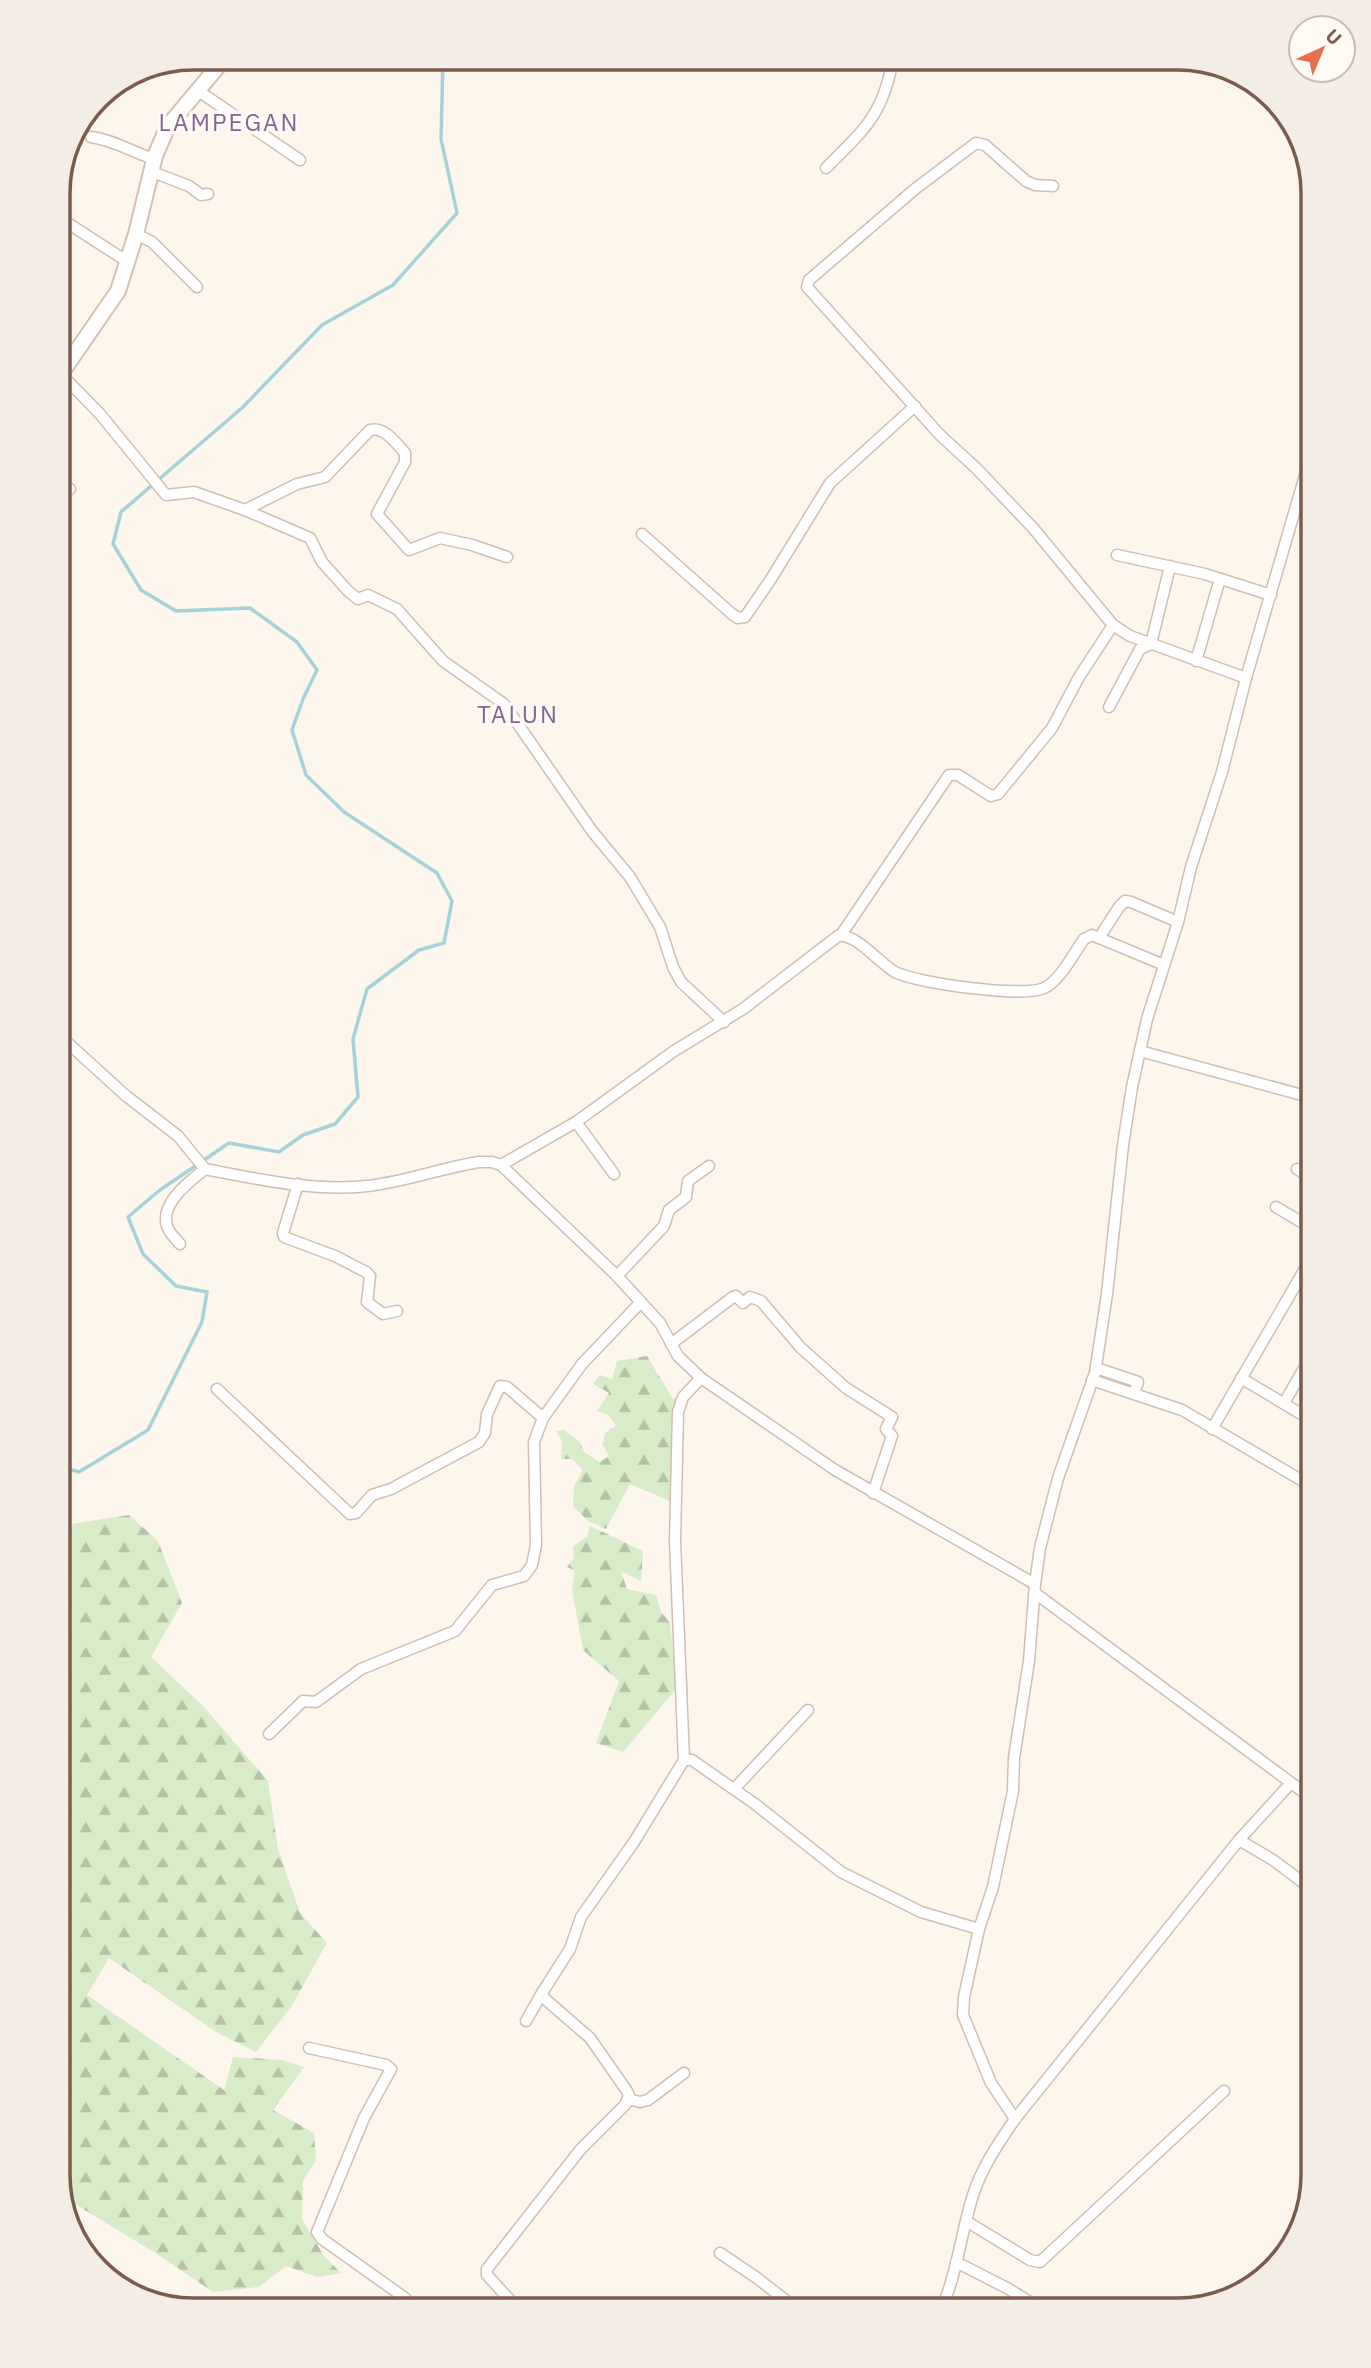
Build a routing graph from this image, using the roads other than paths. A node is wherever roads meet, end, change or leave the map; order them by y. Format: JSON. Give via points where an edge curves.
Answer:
{"nodes":[{"id":1,"x":214,"y":70,"type":"edge"},
{"id":2,"x":890,"y":70,"type":"edge"},
{"id":3,"x":197,"y":90,"type":"junction"},
{"id":4,"x":91,"y":137,"type":"dead end"},
{"id":5,"x":300,"y":160,"type":"dead end"},
{"id":6,"x":152,"y":165,"type":"junction"},
{"id":7,"x":826,"y":168,"type":"dead end"},
{"id":8,"x":1053,"y":186,"type":"dead end"},
{"id":9,"x":208,"y":194,"type":"dead end"},
{"id":10,"x":70,"y":225,"type":"edge"},
{"id":11,"x":136,"y":234,"type":"junction"},
{"id":12,"x":128,"y":262,"type":"junction"},
{"id":13,"x":197,"y":287,"type":"dead end"},
{"id":14,"x":70,"y":360,"type":"edge"},
{"id":15,"x":70,"y":386,"type":"edge"},
{"id":16,"x":915,"y":406,"type":"junction"},
{"id":17,"x":1301,"y":490,"type":"edge"},
{"id":18,"x":245,"y":510,"type":"junction"},
{"id":19,"x":642,"y":534,"type":"dead end"},
{"id":20,"x":1117,"y":555,"type":"dead end"},
{"id":21,"x":508,"y":557,"type":"dead end"},
{"id":22,"x":1170,"y":566,"type":"junction"},
{"id":23,"x":1220,"y":579,"type":"junction"},
{"id":24,"x":1271,"y":595,"type":"junction"},
{"id":25,"x":1113,"y":625,"type":"junction"},
{"id":26,"x":1151,"y":644,"type":"junction"},
{"id":27,"x":1196,"y":661,"type":"junction"},
{"id":28,"x":1246,"y":678,"type":"junction"},
{"id":29,"x":1109,"y":707,"type":"dead end"},
{"id":30,"x":1178,"y":922,"type":"junction"},
{"id":31,"x":841,"y":935,"type":"junction"},
{"id":32,"x":1099,"y":938,"type":"junction"},
{"id":33,"x":1164,"y":965,"type":"junction"},
{"id":34,"x":724,"y":1022,"type":"junction"},
{"id":35,"x":70,"y":1045,"type":"edge"},
{"id":36,"x":1140,"y":1051,"type":"junction"},
{"id":37,"x":1301,"y":1095,"type":"edge"},
{"id":38,"x":576,"y":1122,"type":"junction"},
{"id":39,"x":501,"y":1165,"type":"junction"},
{"id":40,"x":709,"y":1166,"type":"dead end"},
{"id":41,"x":204,"y":1168,"type":"junction"},
{"id":42,"x":1297,"y":1169,"type":"dead end"},
{"id":43,"x":1301,"y":1172,"type":"edge"},
{"id":44,"x":614,"y":1174,"type":"dead end"},
{"id":45,"x":298,"y":1184,"type":"junction"},
{"id":46,"x":1276,"y":1207,"type":"dead end"},
{"id":47,"x":1301,"y":1222,"type":"edge"},
{"id":48,"x":180,"y":1244,"type":"dead end"},
{"id":49,"x":617,"y":1276,"type":"junction"},
{"id":50,"x":1301,"y":1276,"type":"edge"},
{"id":51,"x":641,"y":1302,"type":"junction"},
{"id":52,"x":397,"y":1311,"type":"dead end"},
{"id":53,"x":671,"y":1344,"type":"junction"},
{"id":54,"x":1096,"y":1368,"type":"junction"},
{"id":55,"x":1301,"y":1374,"type":"edge"},
{"id":56,"x":701,"y":1378,"type":"junction"},
{"id":57,"x":1241,"y":1378,"type":"junction"},
{"id":58,"x":1092,"y":1380,"type":"junction"},
{"id":59,"x":217,"y":1389,"type":"dead end"},
{"id":60,"x":1134,"y":1393,"type":"junction"},
{"id":61,"x":1284,"y":1403,"type":"junction"},
{"id":62,"x":1301,"y":1414,"type":"edge"},
{"id":63,"x":542,"y":1418,"type":"junction"},
{"id":64,"x":1212,"y":1429,"type":"junction"},
{"id":65,"x":1301,"y":1480,"type":"edge"},
{"id":66,"x":873,"y":1493,"type":"junction"},
{"id":67,"x":1035,"y":1589,"type":"junction"},
{"id":68,"x":808,"y":1710,"type":"dead end"},
{"id":69,"x":269,"y":1734,"type":"dead end"},
{"id":70,"x":684,"y":1760,"type":"junction"},
{"id":71,"x":1290,"y":1784,"type":"junction"},
{"id":72,"x":734,"y":1789,"type":"junction"},
{"id":73,"x":1301,"y":1791,"type":"edge"},
{"id":74,"x":1239,"y":1840,"type":"junction"},
{"id":75,"x":1301,"y":1880,"type":"edge"},
{"id":76,"x":979,"y":1929,"type":"junction"},
{"id":77,"x":542,"y":1993,"type":"junction"},
{"id":78,"x":526,"y":2021,"type":"dead end"},
{"id":79,"x":309,"y":2048,"type":"dead end"},
{"id":80,"x":684,"y":2073,"type":"dead end"},
{"id":81,"x":1224,"y":2091,"type":"dead end"},
{"id":82,"x":628,"y":2099,"type":"junction"},
{"id":83,"x":1014,"y":2119,"type":"junction"},
{"id":84,"x":966,"y":2221,"type":"junction"},
{"id":85,"x":720,"y":2253,"type":"dead end"},
{"id":86,"x":956,"y":2262,"type":"junction"},
{"id":87,"x":405,"y":2298,"type":"edge"},
{"id":88,"x":508,"y":2298,"type":"edge"},
{"id":89,"x":782,"y":2298,"type":"edge"},
{"id":90,"x":947,"y":2298,"type":"edge"},
{"id":91,"x":1023,"y":2298,"type":"edge"}],
"edges":[{"from":1,"to":3,"type":"main road"},
{"from":2,"to":7,"type":"street","via":[[885,96],[872,118]]},
{"from":3,"to":5,"type":"street"},
{"from":3,"to":6,"type":"main road","via":[[168,126]]},
{"from":4,"to":6,"type":"street","via":[[114,141]]},
{"from":6,"to":9,"type":"street","via":[[201,195]]},
{"from":6,"to":11,"type":"main road"},
{"from":8,"to":16,"type":"street","via":[[1031,184],[985,145],[976,143],[808,281],[809,290]]},
{"from":10,"to":12,"type":"street"},
{"from":11,"to":12,"type":"main road"},
{"from":11,"to":13,"type":"street","via":[[155,244]]},
{"from":12,"to":14,"type":"main road","via":[[113,299]]},
{"from":15,"to":18,"type":"street","via":[[100,414],[166,495],[194,492]]},
{"from":16,"to":19,"type":"street","via":[[830,483],[745,617],[732,614]]},
{"from":16,"to":25,"type":"street","via":[[1033,528]]},
{"from":17,"to":24,"type":"street"},
{"from":18,"to":21,"type":"street","via":[[297,484],[325,477],[376,428],[406,456],[377,513],[409,550],[440,538]]},
{"from":18,"to":34,"type":"street","via":[[306,535],[348,592],[397,610],[443,661],[501,701],[630,877],[660,927],[681,982]]},
{"from":20,"to":22,"type":"street"},
{"from":22,"to":23,"type":"street"},
{"from":22,"to":26,"type":"street"},
{"from":23,"to":24,"type":"street"},
{"from":23,"to":27,"type":"street"},
{"from":24,"to":28,"type":"street"},
{"from":25,"to":26,"type":"street"},
{"from":25,"to":31,"type":"street","via":[[1052,728],[998,794],[991,796],[958,775],[949,775]]},
{"from":26,"to":27,"type":"street"},
{"from":26,"to":29,"type":"street","via":[[1140,649]]},
{"from":27,"to":28,"type":"street"},
{"from":28,"to":30,"type":"street"},
{"from":30,"to":32,"type":"street","via":[[1125,901]]},
{"from":30,"to":33,"type":"street"},
{"from":31,"to":32,"type":"street","via":[[907,977],[1033,990],[1053,982],[1084,939]]},
{"from":31,"to":34,"type":"street"},
{"from":32,"to":33,"type":"street"},
{"from":33,"to":36,"type":"street"},
{"from":34,"to":38,"type":"street","via":[[674,1051]]},
{"from":35,"to":41,"type":"street","via":[[178,1136]]},
{"from":36,"to":37,"type":"street"},
{"from":36,"to":54,"type":"street","via":[[1123,1145]]},
{"from":38,"to":39,"type":"street"},
{"from":38,"to":44,"type":"street"},
{"from":39,"to":45,"type":"street","via":[[492,1161],[468,1164],[365,1186]]},
{"from":39,"to":49,"type":"street"},
{"from":40,"to":49,"type":"street","via":[[688,1181],[686,1197],[669,1210],[664,1226]]},
{"from":41,"to":45,"type":"street"},
{"from":41,"to":48,"type":"street","via":[[166,1214],[167,1226]]},
{"from":42,"to":43,"type":"street"},
{"from":45,"to":52,"type":"street","via":[[284,1237],[366,1272],[370,1276],[367,1302],[383,1314]]},
{"from":46,"to":47,"type":"street"},
{"from":49,"to":51,"type":"street"},
{"from":50,"to":57,"type":"street"},
{"from":51,"to":53,"type":"street"},
{"from":51,"to":63,"type":"street","via":[[582,1364]]},
{"from":53,"to":56,"type":"street"},
{"from":53,"to":66,"type":"street","via":[[733,1297],[743,1303],[750,1297],[761,1301],[801,1348],[846,1388],[892,1417],[886,1429],[892,1436]]},
{"from":54,"to":58,"type":"street"},
{"from":54,"to":60,"type":"street","via":[[1138,1382]]},
{"from":55,"to":61,"type":"street"},
{"from":56,"to":66,"type":"street"},
{"from":56,"to":70,"type":"street","via":[[683,1397],[678,1412],[676,1541]]},
{"from":57,"to":61,"type":"street"},
{"from":57,"to":64,"type":"street"},
{"from":58,"to":60,"type":"street"},
{"from":58,"to":67,"type":"street","via":[[1051,1502]]},
{"from":59,"to":63,"type":"street","via":[[352,1514],[372,1495],[481,1440],[500,1386]]},
{"from":60,"to":64,"type":"street","via":[[1182,1410]]},
{"from":61,"to":62,"type":"street"},
{"from":63,"to":69,"type":"street","via":[[534,1442],[536,1545],[524,1576],[492,1585],[455,1631],[361,1669],[314,1703],[303,1700]]},
{"from":64,"to":65,"type":"street"},
{"from":66,"to":67,"type":"street"},
{"from":67,"to":71,"type":"street"},
{"from":67,"to":76,"type":"street","via":[[1013,1791]]},
{"from":68,"to":72,"type":"street"},
{"from":70,"to":72,"type":"street","via":[[692,1760]]},
{"from":70,"to":77,"type":"street","via":[[581,1917],[570,1949]]},
{"from":71,"to":73,"type":"street"},
{"from":71,"to":74,"type":"street"},
{"from":72,"to":76,"type":"street","via":[[841,1872],[921,1912]]},
{"from":74,"to":75,"type":"street"},
{"from":74,"to":83,"type":"street"},
{"from":76,"to":83,"type":"street","via":[[962,2015],[991,2083]]},
{"from":77,"to":78,"type":"street"},
{"from":77,"to":82,"type":"street","via":[[590,2038]]},
{"from":79,"to":87,"type":"street","via":[[386,2064],[391,2069],[364,2118],[317,2232]]},
{"from":80,"to":82,"type":"street","via":[[648,2100]]},
{"from":81,"to":84,"type":"street","via":[[1040,2262]]},
{"from":82,"to":88,"type":"street","via":[[580,2150],[487,2269],[487,2275]]},
{"from":83,"to":84,"type":"street","via":[[991,2153]]},
{"from":84,"to":86,"type":"street"},
{"from":85,"to":89,"type":"street"},
{"from":86,"to":90,"type":"street"},
{"from":86,"to":91,"type":"street"}]}
